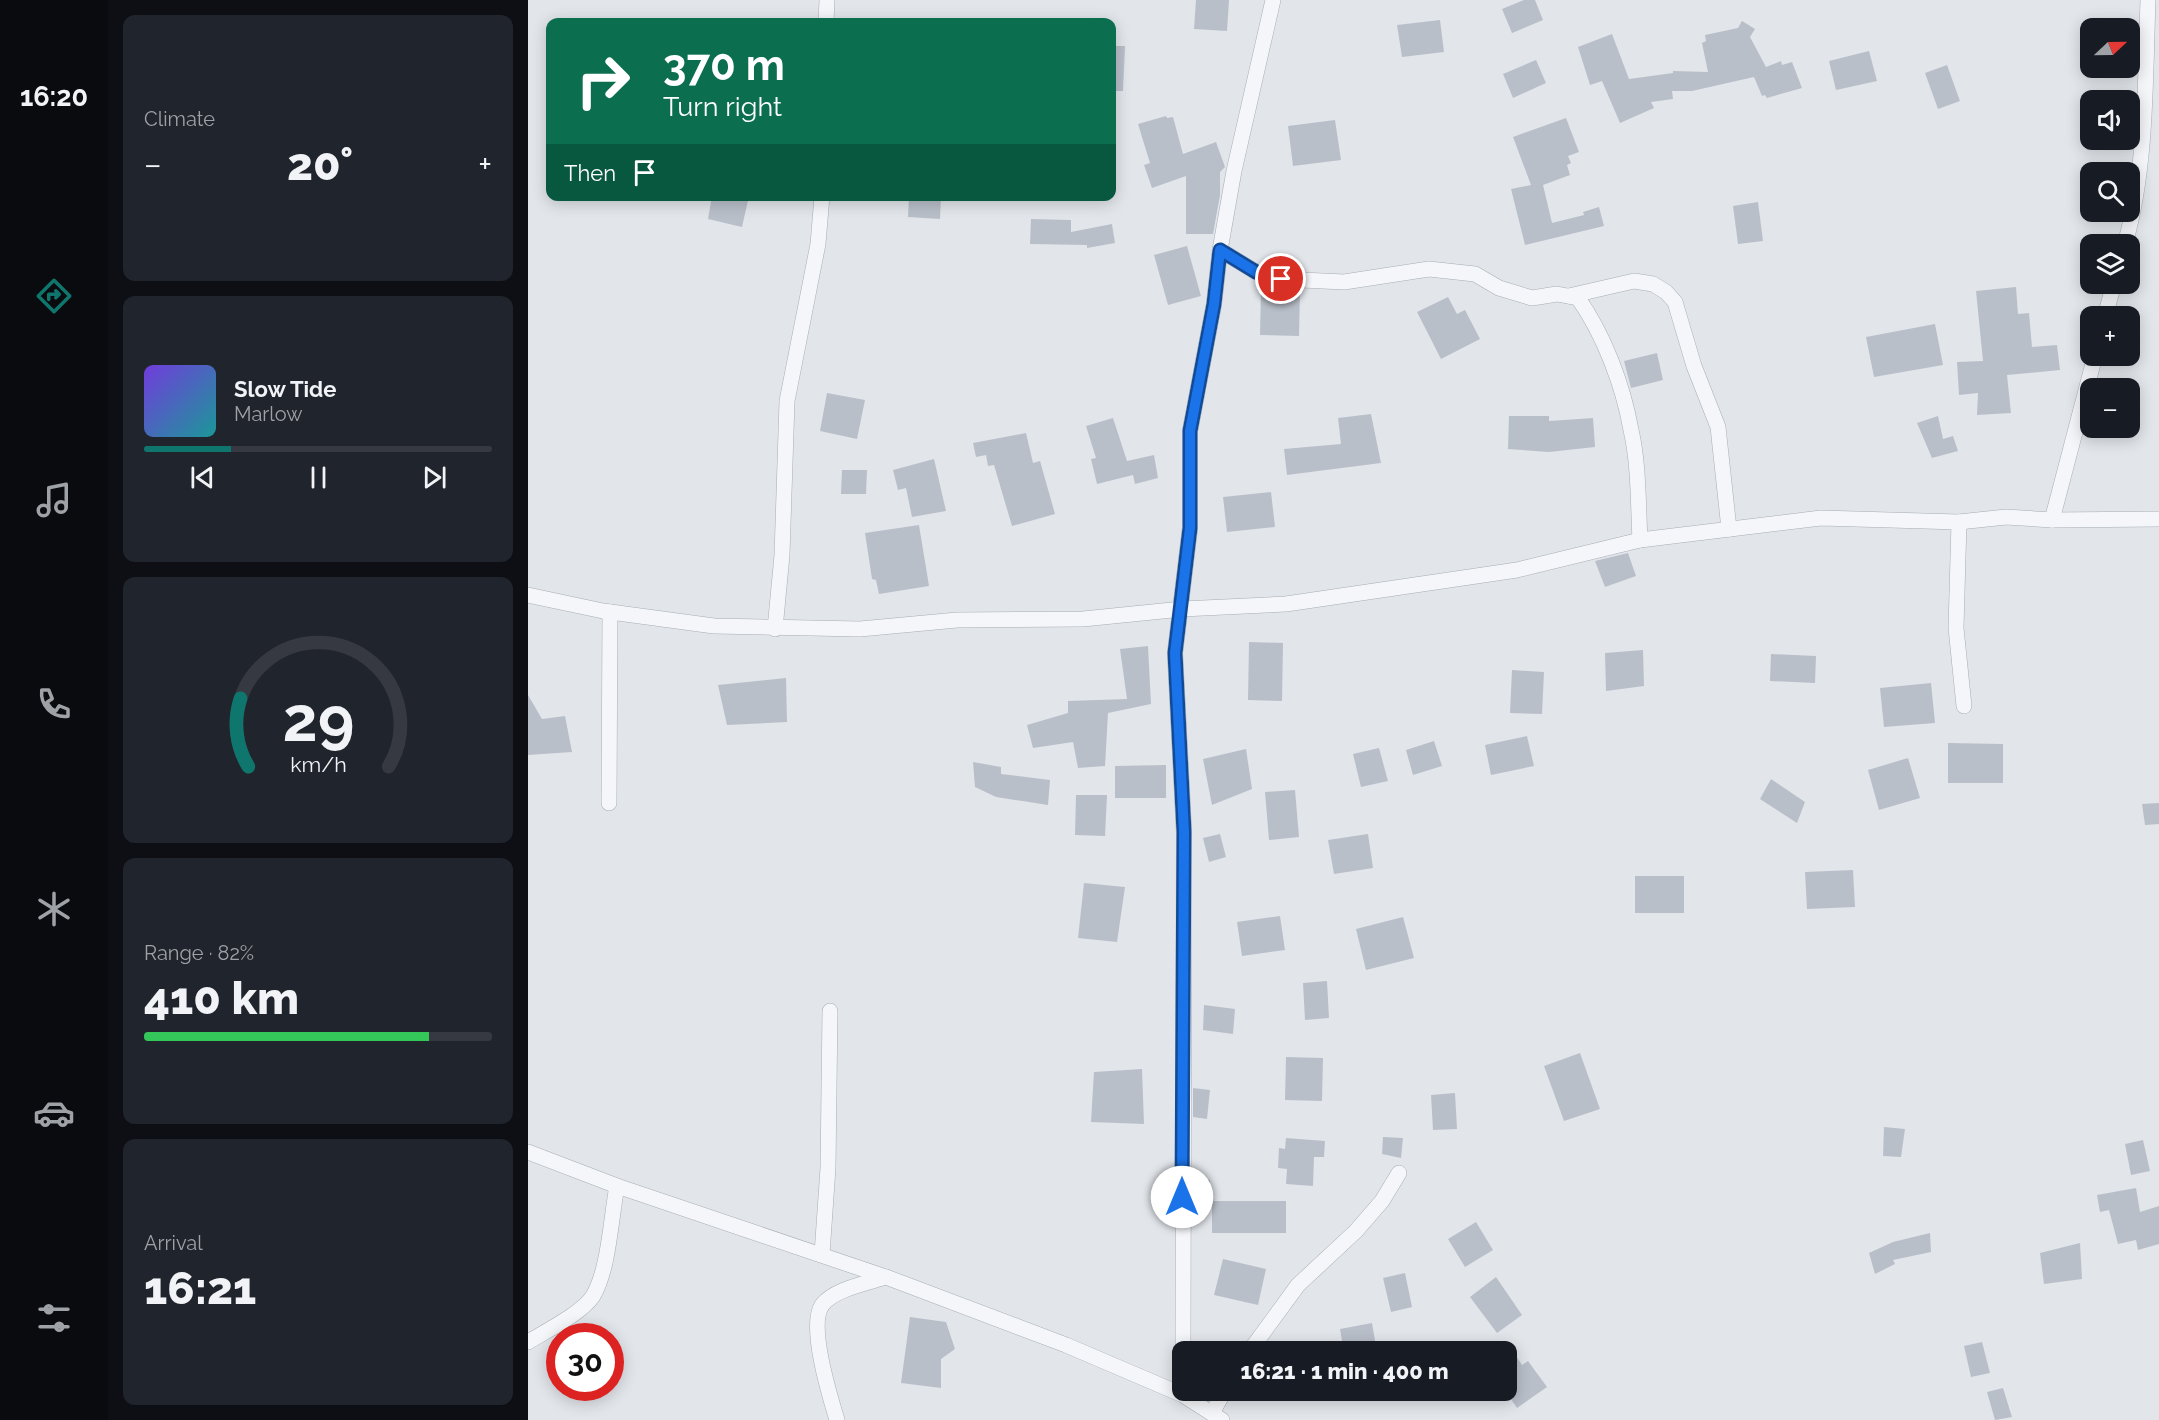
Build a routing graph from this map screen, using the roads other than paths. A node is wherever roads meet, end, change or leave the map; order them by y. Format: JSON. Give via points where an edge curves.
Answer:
{"nodes":[{"id":1,"x":827,"y":0,"type":"edge"},
{"id":2,"x":1273,"y":0,"type":"edge"},
{"id":3,"x":2148,"y":0,"type":"edge"},
{"id":4,"x":826,"y":18,"type":"edge"},
{"id":5,"x":822,"y":201,"type":"edge"},
{"id":6,"x":2128,"y":234,"type":"edge"},
{"id":7,"x":1220,"y":250,"type":"junction"},
{"id":8,"x":1569,"y":296,"type":"junction"},
{"id":9,"x":2092,"y":366,"type":"edge"},
{"id":10,"x":2052,"y":520,"type":"junction"},
{"id":11,"x":1959,"y":522,"type":"junction"},
{"id":12,"x":2158,"y":523,"type":"edge"},
{"id":13,"x":1729,"y":528,"type":"junction"},
{"id":14,"x":1640,"y":540,"type":"junction"},
{"id":15,"x":528,"y":595,"type":"edge"},
{"id":16,"x":1182,"y":609,"type":"junction"},
{"id":17,"x":610,"y":612,"type":"junction"},
{"id":18,"x":776,"y":629,"type":"junction"},
{"id":19,"x":1964,"y":706,"type":"dead end"},
{"id":20,"x":609,"y":803,"type":"dead end"},
{"id":21,"x":830,"y":1011,"type":"dead end"},
{"id":22,"x":528,"y":1152,"type":"edge"},
{"id":23,"x":1399,"y":1173,"type":"dead end"},
{"id":24,"x":617,"y":1186,"type":"junction"},
{"id":25,"x":822,"y":1254,"type":"junction"},
{"id":26,"x":886,"y":1277,"type":"junction"},
{"id":27,"x":1183,"y":1341,"type":"edge"},
{"id":28,"x":1257,"y":1341,"type":"edge"},
{"id":29,"x":528,"y":1342,"type":"edge"},
{"id":30,"x":1172,"y":1389,"type":"edge"},
{"id":31,"x":1194,"y":1401,"type":"edge"},
{"id":32,"x":1222,"y":1401,"type":"edge"},
{"id":33,"x":1217,"y":1417,"type":"edge"},
{"id":34,"x":837,"y":1420,"type":"edge"}],
"edges":[{"from":1,"to":4,"type":"street"},
{"from":2,"to":7,"type":"street"},
{"from":3,"to":6,"type":"street","via":[[2144,110]]},
{"from":5,"to":18,"type":"street","via":[[818,244],[787,401]]},
{"from":7,"to":8,"type":"street","via":[[1256,272],[1281,279],[1344,282],[1429,269],[1475,274],[1499,288],[1532,298]]},
{"from":7,"to":16,"type":"street","via":[[1190,431],[1190,528]]},
{"from":8,"to":13,"type":"street","via":[[1634,280],[1653,284],[1675,302],[1718,427]]},
{"from":8,"to":14,"type":"street","via":[[1578,298],[1593,319],[1616,377],[1631,429]]},
{"from":9,"to":10,"type":"street"},
{"from":10,"to":11,"type":"street","via":[[2006,517]]},
{"from":10,"to":12,"type":"street"},
{"from":11,"to":13,"type":"street","via":[[1821,518]]},
{"from":11,"to":19,"type":"street","via":[[1956,628]]},
{"from":13,"to":14,"type":"street"},
{"from":14,"to":16,"type":"street","via":[[1517,570],[1442,582],[1286,604]]},
{"from":15,"to":17,"type":"street"},
{"from":16,"to":18,"type":"street","via":[[1083,619],[957,620],[860,630]]},
{"from":16,"to":27,"type":"street","via":[[1175,653],[1184,832]]},
{"from":17,"to":18,"type":"street","via":[[714,626]]},
{"from":17,"to":20,"type":"street"},
{"from":21,"to":25,"type":"street","via":[[828,1168]]},
{"from":22,"to":24,"type":"street"},
{"from":23,"to":28,"type":"street","via":[[1382,1201],[1298,1285]]},
{"from":24,"to":25,"type":"street"},
{"from":24,"to":29,"type":"street","via":[[599,1280],[592,1297]]},
{"from":25,"to":26,"type":"street"},
{"from":26,"to":30,"type":"street"},
{"from":26,"to":34,"type":"street","via":[[834,1296],[818,1314],[818,1334]]},
{"from":31,"to":33,"type":"street"},
{"from":32,"to":33,"type":"street"}]}
